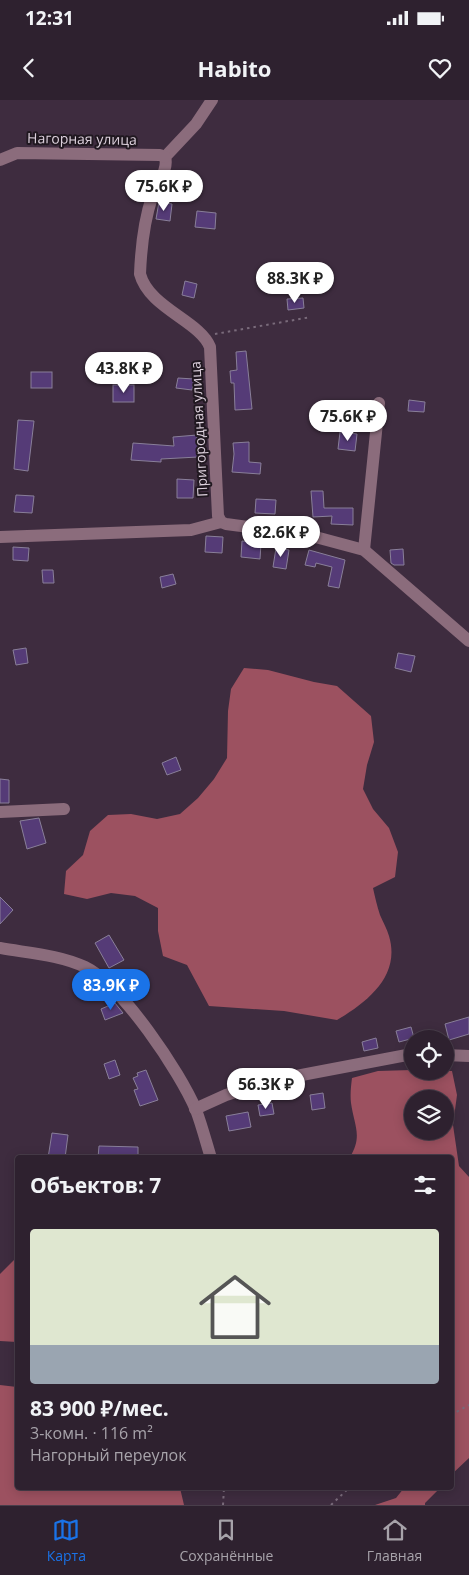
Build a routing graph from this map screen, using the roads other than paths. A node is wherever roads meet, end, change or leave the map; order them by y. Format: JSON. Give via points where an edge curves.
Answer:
{"nodes":[{"id":1,"x":212,"y":100,"type":"edge"},
{"id":2,"x":165,"y":157,"type":"junction"},
{"id":3,"x":0,"y":160,"type":"edge"},
{"id":4,"x":379,"y":403,"type":"dead end"},
{"id":5,"x":221,"y":522,"type":"junction"},
{"id":6,"x":0,"y":537,"type":"edge"},
{"id":7,"x":364,"y":550,"type":"junction"},
{"id":8,"x":469,"y":641,"type":"edge"},
{"id":9,"x":64,"y":809,"type":"dead end"},
{"id":10,"x":0,"y":812,"type":"edge"},
{"id":11,"x":0,"y":948,"type":"edge"},
{"id":12,"x":454,"y":1055,"type":"edge"},
{"id":13,"x":404,"y":1056,"type":"edge"},
{"id":14,"x":469,"y":1056,"type":"edge"},
{"id":15,"x":196,"y":1109,"type":"junction"},
{"id":16,"x":210,"y":1155,"type":"edge"}],
"edges":[{"from":1,"to":2,"type":"street","via":[[196,124]]},
{"from":2,"to":3,"type":"street","name":"Нагорная улица","via":[[17,153]]},
{"from":2,"to":5,"type":"street","name":"Пригородная улица","via":[[164,170],[148,213],[140,274],[148,290],[203,336],[210,347],[218,516]]},
{"from":4,"to":7,"type":"street"},
{"from":5,"to":6,"type":"street","via":[[191,530]]},
{"from":5,"to":7,"type":"street","via":[[308,535]]},
{"from":7,"to":8,"type":"street"},
{"from":9,"to":10,"type":"street"},
{"from":11,"to":15,"type":"street","via":[[69,961],[102,977],[136,1014]]},
{"from":12,"to":14,"type":"street"},
{"from":13,"to":15,"type":"street","via":[[270,1081]]},
{"from":15,"to":16,"type":"street"}]}
